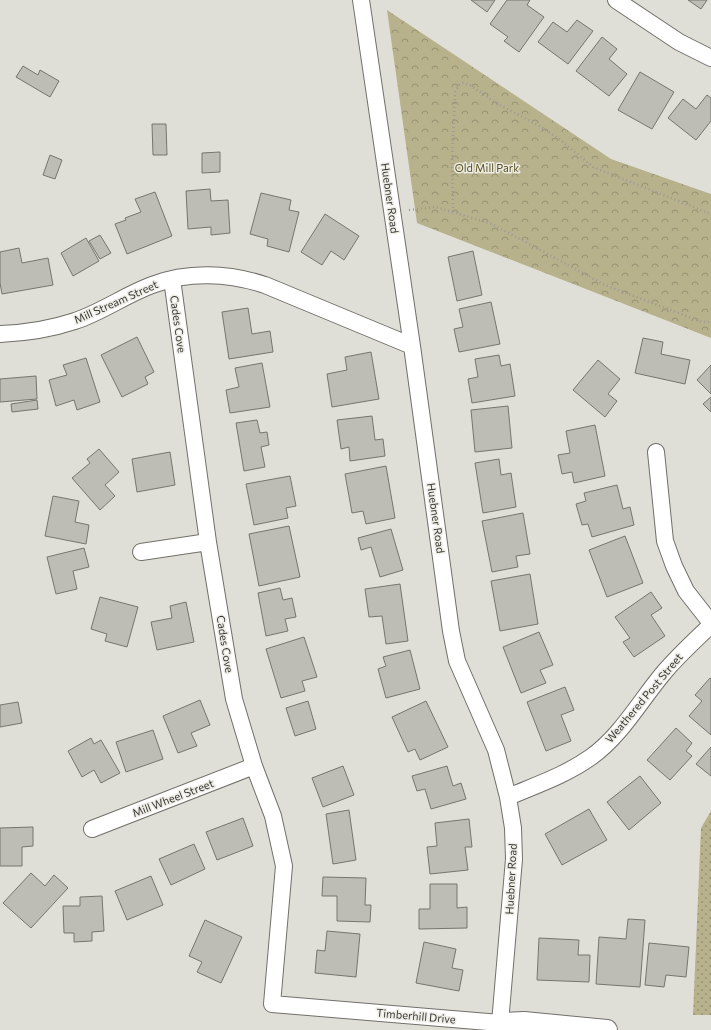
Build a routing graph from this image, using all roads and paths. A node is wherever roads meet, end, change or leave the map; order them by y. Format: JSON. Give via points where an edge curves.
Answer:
{"nodes":[{"id":1,"x":361,"y":0,"type":"edge"},
{"id":2,"x":616,"y":0,"type":"edge"},
{"id":3,"x":711,"y":58,"type":"edge"},
{"id":4,"x":392,"y":211,"type":"junction"},
{"id":5,"x":453,"y":212,"type":"junction"},
{"id":6,"x":711,"y":214,"type":"edge"},
{"id":7,"x":172,"y":279,"type":"junction"},
{"id":8,"x":711,"y":322,"type":"edge"},
{"id":9,"x":0,"y":334,"type":"edge"},
{"id":10,"x":412,"y":346,"type":"junction"},
{"id":11,"x":656,"y":452,"type":"dead end"},
{"id":12,"x":208,"y":542,"type":"junction"},
{"id":13,"x":141,"y":552,"type":"dead end"},
{"id":14,"x":711,"y":624,"type":"edge"},
{"id":15,"x":254,"y":766,"type":"junction"},
{"id":16,"x":508,"y":796,"type":"junction"},
{"id":17,"x":92,"y":829,"type":"dead end"},
{"id":18,"x":272,"y":1004,"type":"joint"},
{"id":19,"x":499,"y":1026,"type":"edge"},
{"id":20,"x":607,"y":1030,"type":"edge"}],
"edges":[{"from":1,"to":4,"type":"street","name":"Huebner Road"},
{"from":2,"to":3,"type":"street","via":[[679,42]]},
{"from":4,"to":5,"type":"path","via":[[436,207]]},
{"from":4,"to":10,"type":"street","name":"Huebner Road"},
{"from":5,"to":6,"type":"path","via":[[455,92],[463,83],[560,139],[593,167]]},
{"from":5,"to":8,"type":"path","via":[[492,224],[605,285],[702,322]]},
{"from":7,"to":9,"type":"street","name":"Mill Stream Street","via":[[152,285],[99,312],[74,321],[23,333]]},
{"from":7,"to":10,"type":"street","name":"Mill Stream Street","via":[[217,275],[249,280]]},
{"from":7,"to":12,"type":"street","name":"Cades Cove"},
{"from":10,"to":16,"type":"street","name":"Huebner Road","via":[[457,661],[496,750]]},
{"from":11,"to":14,"type":"street","via":[[665,541],[686,591]]},
{"from":12,"to":13,"type":"street"},
{"from":12,"to":15,"type":"street","name":"Cades Cove","via":[[234,699]]},
{"from":14,"to":16,"type":"street","name":"Weathered Post Street","via":[[666,670],[612,739],[591,757],[568,771]]},
{"from":15,"to":17,"type":"street","name":"Mill Wheel Street"},
{"from":15,"to":18,"type":"street","name":"Cades Cove","via":[[273,816],[284,866]]},
{"from":16,"to":19,"type":"street","name":"Huebner Road","via":[[514,859]]},
{"from":18,"to":19,"type":"street","name":"Timberhill Drive"},
{"from":19,"to":20,"type":"street","name":"Timberhill Drive","via":[[524,1022]]}]}
